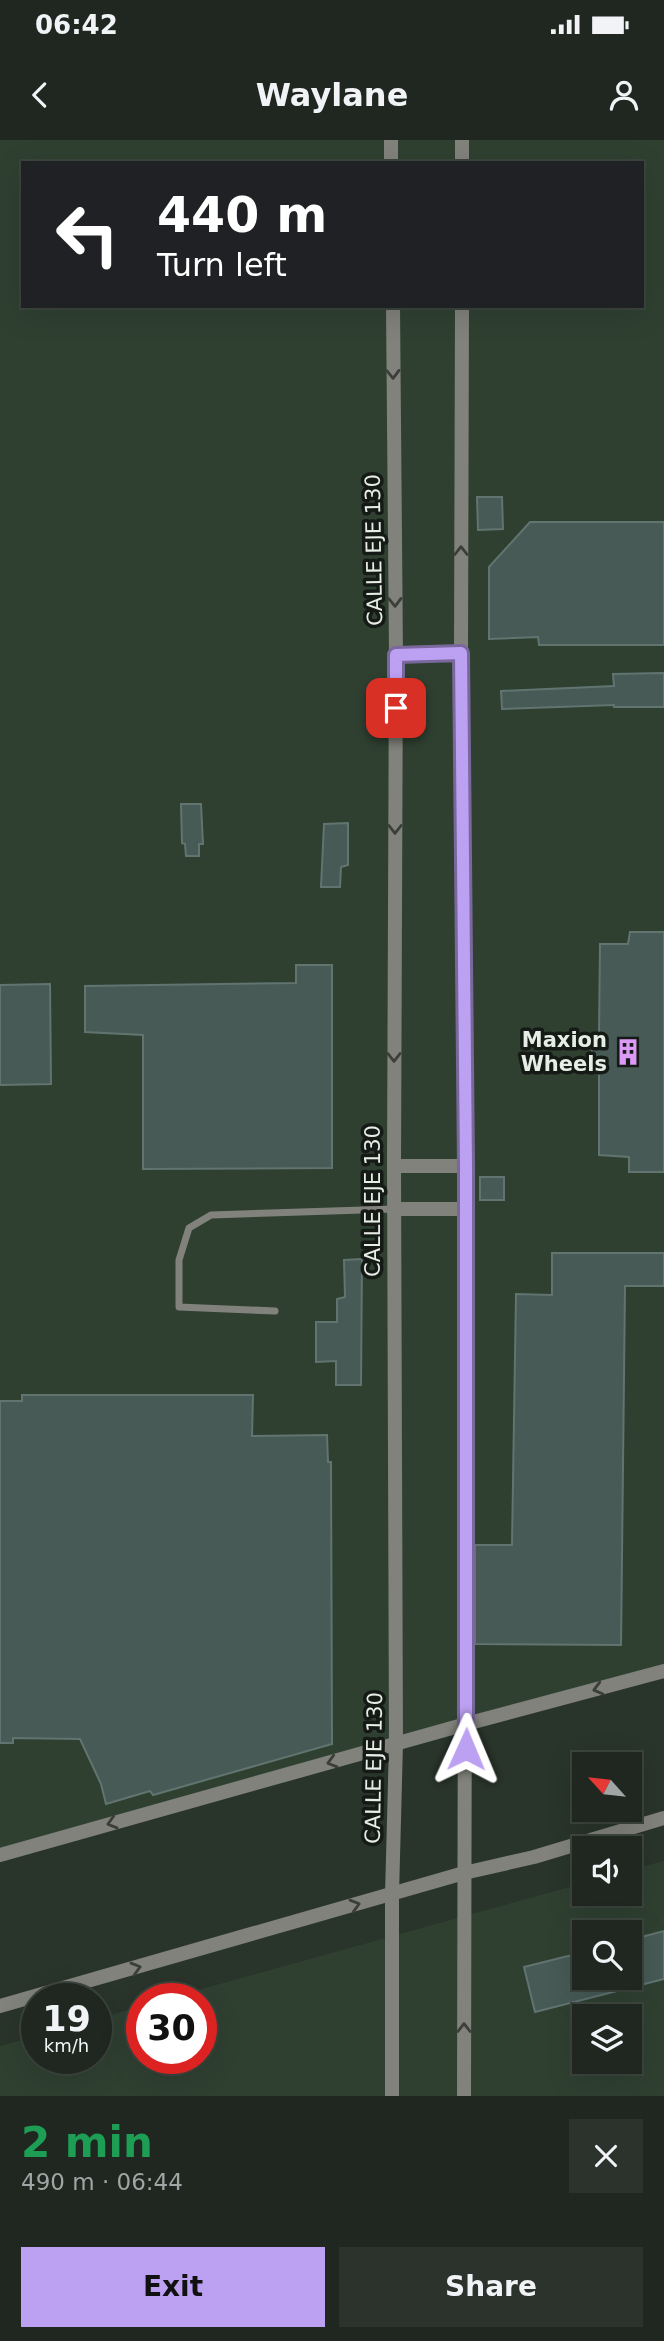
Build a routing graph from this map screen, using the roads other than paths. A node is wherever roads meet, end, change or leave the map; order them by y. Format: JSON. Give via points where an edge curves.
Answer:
{"nodes":[{"id":1,"x":391,"y":140,"type":"edge"},
{"id":2,"x":462,"y":140,"type":"edge"},
{"id":3,"x":391,"y":161,"type":"edge"},
{"id":4,"x":462,"y":161,"type":"edge"},
{"id":5,"x":393,"y":308,"type":"edge"},
{"id":6,"x":462,"y":308,"type":"edge"},
{"id":7,"x":461,"y":653,"type":"junction"},
{"id":8,"x":396,"y":655,"type":"junction"},
{"id":9,"x":394,"y":1166,"type":"junction"},
{"id":10,"x":466,"y":1166,"type":"junction"},
{"id":11,"x":394,"y":1209,"type":"junction"},
{"id":12,"x":465,"y":1209,"type":"junction"},
{"id":13,"x":275,"y":1311,"type":"dead end"},
{"id":14,"x":664,"y":1671,"type":"edge"},
{"id":15,"x":466,"y":1724,"type":"junction"},
{"id":16,"x":396,"y":1744,"type":"junction"},
{"id":17,"x":664,"y":1818,"type":"edge"},
{"id":18,"x":0,"y":1854,"type":"edge"},
{"id":19,"x":464,"y":1873,"type":"junction"},
{"id":20,"x":392,"y":1895,"type":"junction"},
{"id":21,"x":0,"y":2006,"type":"edge"},
{"id":22,"x":392,"y":2096,"type":"edge"},
{"id":23,"x":464,"y":2096,"type":"edge"}],
"edges":[{"from":1,"to":3,"type":"street"},
{"from":2,"to":4,"type":"street"},
{"from":5,"to":8,"type":"street","name":"CALLE EJE 130","one_way":true},
{"from":7,"to":6,"type":"street","one_way":true},
{"from":7,"to":8,"type":"street"},
{"from":7,"to":10,"type":"street"},
{"from":8,"to":9,"type":"street","name":"CALLE EJE 130","one_way":true},
{"from":9,"to":10,"type":"street"},
{"from":9,"to":11,"type":"street","name":"CALLE EJE 130"},
{"from":10,"to":12,"type":"street"},
{"from":11,"to":12,"type":"street"},
{"from":11,"to":13,"type":"lane","via":[[211,1215],[189,1228],[179,1260],[179,1307]]},
{"from":11,"to":16,"type":"street","name":"CALLE EJE 130"},
{"from":12,"to":15,"type":"street"},
{"from":14,"to":15,"type":"street","one_way":true},
{"from":15,"to":16,"type":"street"},
{"from":15,"to":19,"type":"street"},
{"from":16,"to":18,"type":"street","one_way":true},
{"from":16,"to":20,"type":"street","name":"CALLE EJE 130"},
{"from":17,"to":19,"type":"street"},
{"from":19,"to":20,"type":"street"},
{"from":23,"to":19,"type":"street","one_way":true},
{"from":21,"to":20,"type":"street","one_way":true},
{"from":20,"to":22,"type":"street","name":"CALLE EJE 130"}]}
